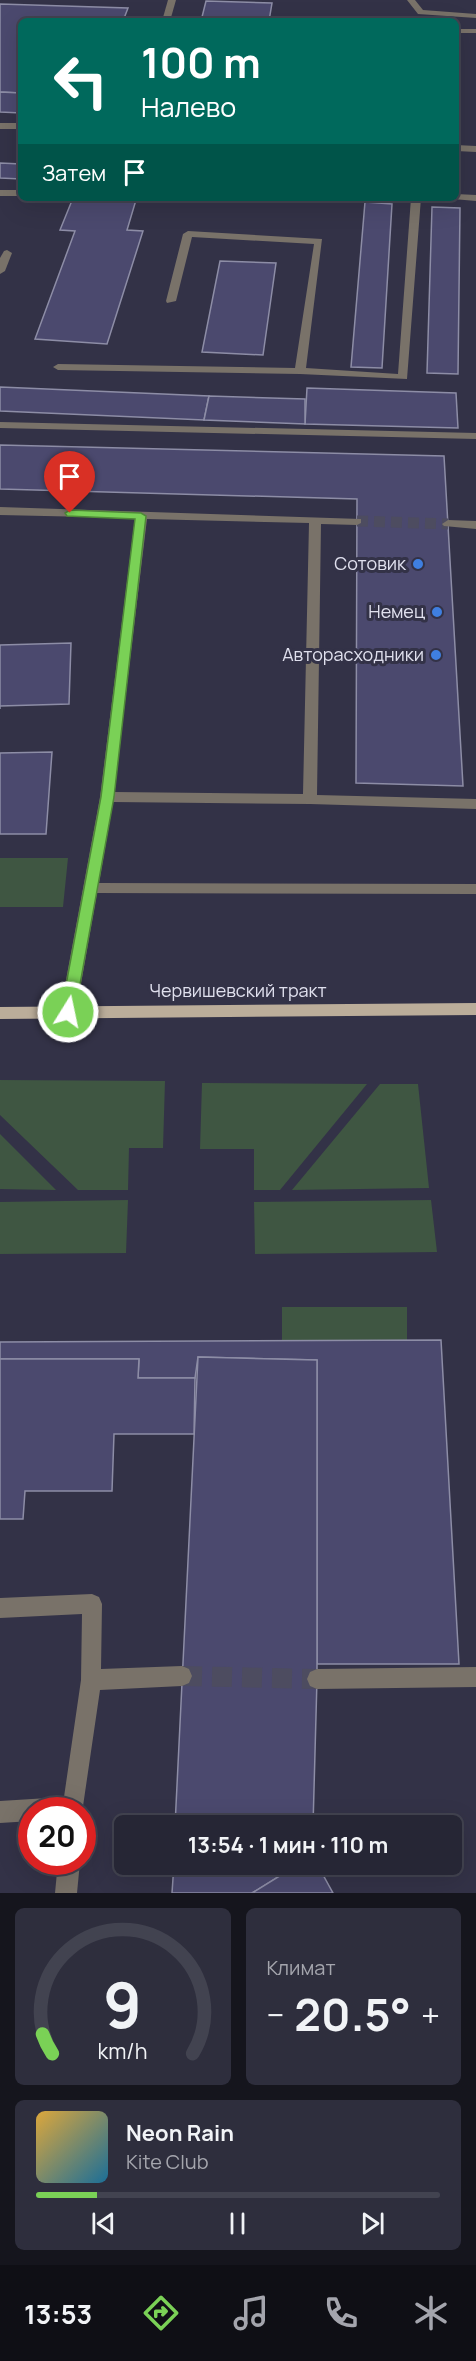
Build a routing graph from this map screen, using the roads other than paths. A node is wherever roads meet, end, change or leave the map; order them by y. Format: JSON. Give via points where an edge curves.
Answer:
{"nodes":[{"id":1,"x":172,"y":0,"type":"edge"},
{"id":2,"x":411,"y":0,"type":"edge"},
{"id":3,"x":476,"y":16,"type":"edge"},
{"id":4,"x":167,"y":18,"type":"edge"},
{"id":5,"x":459,"y":31,"type":"edge"},
{"id":6,"x":476,"y":31,"type":"edge"},
{"id":7,"x":0,"y":126,"type":"edge"},
{"id":8,"x":18,"y":126,"type":"edge"},
{"id":9,"x":459,"y":148,"type":"edge"},
{"id":10,"x":476,"y":149,"type":"edge"},
{"id":11,"x":0,"y":192,"type":"edge"},
{"id":12,"x":18,"y":193,"type":"edge"},
{"id":13,"x":459,"y":197,"type":"edge"},
{"id":14,"x":476,"y":198,"type":"edge"},
{"id":15,"x":416,"y":201,"type":"edge"},
{"id":16,"x":7,"y":253,"type":"dead end"},
{"id":17,"x":0,"y":271,"type":"edge"},
{"id":18,"x":171,"y":301,"type":"dead end"},
{"id":19,"x":58,"y":367,"type":"dead end"},
{"id":20,"x":300,"y":371,"type":"junction"},
{"id":21,"x":0,"y":426,"type":"edge"},
{"id":22,"x":476,"y":436,"type":"edge"},
{"id":23,"x":0,"y":511,"type":"edge"},
{"id":24,"x":141,"y":516,"type":"junction"},
{"id":25,"x":315,"y":520,"type":"junction"},
{"id":26,"x":357,"y":521,"type":"tunnel mouth"},
{"id":27,"x":448,"y":524,"type":"tunnel mouth"},
{"id":28,"x":476,"y":525,"type":"edge"},
{"id":29,"x":107,"y":797,"type":"junction"},
{"id":30,"x":310,"y":799,"type":"junction"},
{"id":31,"x":476,"y":804,"type":"edge"},
{"id":32,"x":91,"y":888,"type":"junction"},
{"id":33,"x":476,"y":889,"type":"edge"},
{"id":34,"x":476,"y":1010,"type":"edge"},
{"id":35,"x":0,"y":1012,"type":"edge"},
{"id":36,"x":68,"y":1012,"type":"junction"},
{"id":37,"x":0,"y":1608,"type":"edge"},
{"id":38,"x":182,"y":1676,"type":"tunnel mouth"},
{"id":39,"x":476,"y":1677,"type":"edge"},
{"id":40,"x":317,"y":1679,"type":"tunnel mouth"},
{"id":41,"x":91,"y":1680,"type":"junction"},
{"id":42,"x":75,"y":1797,"type":"edge"},
{"id":43,"x":18,"y":1811,"type":"edge"},
{"id":44,"x":0,"y":1812,"type":"edge"},
{"id":45,"x":68,"y":1875,"type":"edge"},
{"id":46,"x":66,"y":1893,"type":"edge"}],
"edges":[{"from":1,"to":4,"type":"street"},
{"from":2,"to":3,"type":"street","via":[[421,12]]},
{"from":5,"to":6,"type":"street"},
{"from":7,"to":8,"type":"street"},
{"from":9,"to":10,"type":"street"},
{"from":11,"to":12,"type":"street"},
{"from":13,"to":14,"type":"street"},
{"from":15,"to":20,"type":"street","via":[[403,377]]},
{"from":16,"to":17,"type":"street"},
{"from":18,"to":20,"type":"street","via":[[188,234],[319,241]]},
{"from":19,"to":20,"type":"street"},
{"from":21,"to":22,"type":"street"},
{"from":23,"to":24,"type":"street"},
{"from":24,"to":25,"type":"street"},
{"from":24,"to":29,"type":"street"},
{"from":25,"to":26,"type":"street"},
{"from":25,"to":30,"type":"street"},
{"from":27,"to":28,"type":"street"},
{"from":29,"to":30,"type":"street"},
{"from":29,"to":32,"type":"street"},
{"from":30,"to":31,"type":"street"},
{"from":32,"to":33,"type":"street"},
{"from":32,"to":36,"type":"street"},
{"from":34,"to":36,"type":"main road","name":"Червишевский тракт"},
{"from":35,"to":36,"type":"main road","name":"Червишевский тракт"},
{"from":37,"to":41,"type":"street","via":[[92,1604]]},
{"from":38,"to":41,"type":"street"},
{"from":39,"to":40,"type":"street"},
{"from":41,"to":42,"type":"street"},
{"from":43,"to":44,"type":"street"},
{"from":45,"to":46,"type":"street"}]}
